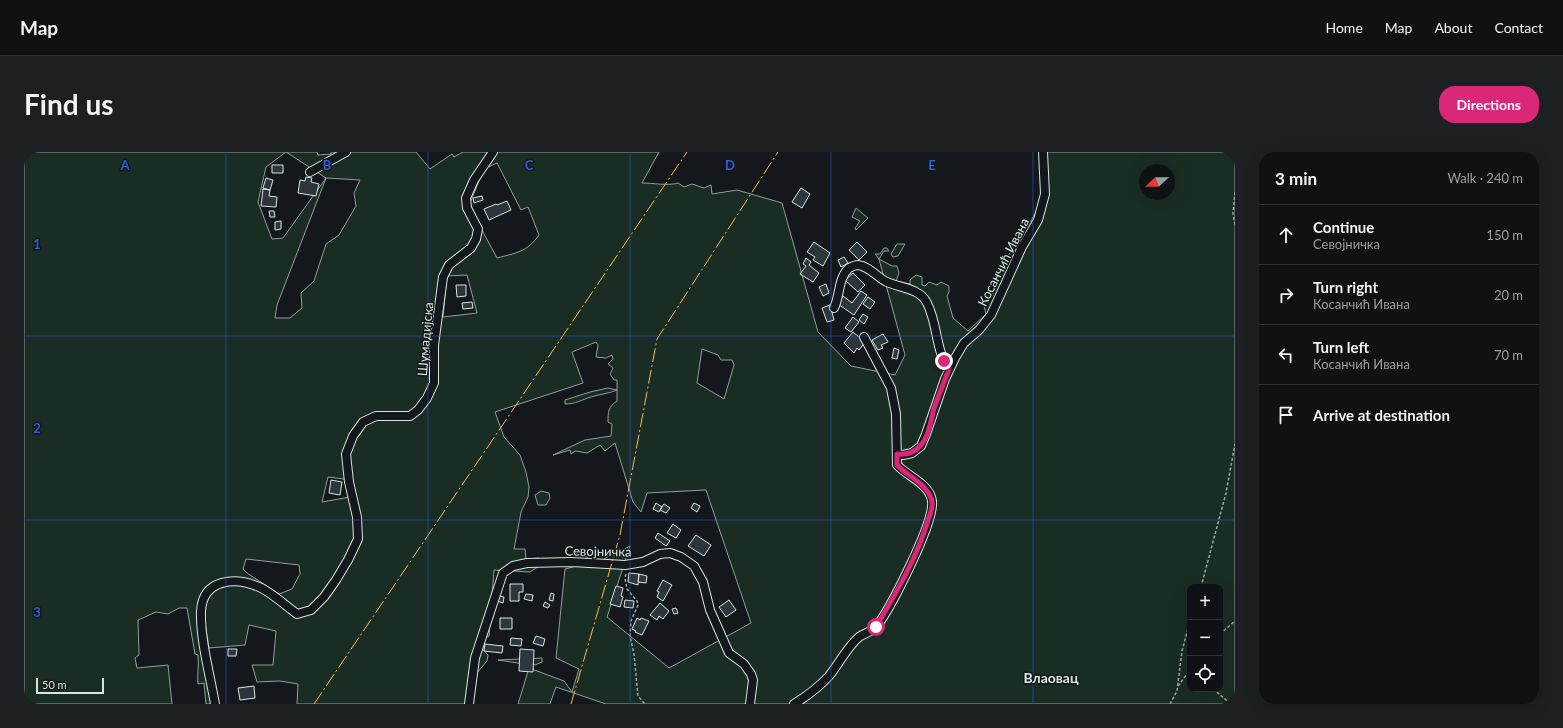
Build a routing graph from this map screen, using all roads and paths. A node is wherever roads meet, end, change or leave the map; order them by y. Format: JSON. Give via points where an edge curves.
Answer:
{"nodes":[{"id":1,"x":346,"y":152,"type":"edge"},
{"id":2,"x":493,"y":152,"type":"edge"},
{"id":3,"x":1042,"y":152,"type":"edge"},
{"id":4,"x":310,"y":172,"type":"dead end"},
{"id":5,"x":1235,"y":192,"type":"edge"},
{"id":6,"x":1235,"y":225,"type":"edge"},
{"id":7,"x":834,"y":308,"type":"dead end"},
{"id":8,"x":864,"y":337,"type":"dead end"},
{"id":9,"x":949,"y":369,"type":"junction"},
{"id":10,"x":1235,"y":444,"type":"edge"},
{"id":11,"x":897,"y":454,"type":"junction"},
{"id":12,"x":635,"y":564,"type":"junction"},
{"id":13,"x":1202,"y":584,"type":"edge"},
{"id":14,"x":1235,"y":621,"type":"edge"},
{"id":15,"x":1223,"y":631,"type":"edge"},
{"id":16,"x":1187,"y":632,"type":"edge"},
{"id":17,"x":1187,"y":674,"type":"edge"},
{"id":18,"x":1177,"y":687,"type":"junction"},
{"id":19,"x":1217,"y":692,"type":"edge"},
{"id":20,"x":215,"y":704,"type":"edge"},
{"id":21,"x":469,"y":704,"type":"edge"},
{"id":22,"x":645,"y":704,"type":"edge"},
{"id":23,"x":750,"y":704,"type":"edge"},
{"id":24,"x":794,"y":704,"type":"edge"},
{"id":25,"x":1170,"y":704,"type":"edge"},
{"id":26,"x":1231,"y":704,"type":"edge"}],
"edges":[{"from":1,"to":4,"type":"street"},
{"from":2,"to":20,"type":"street","name":"Шумадијска","via":[[474,180],[466,198],[467,208],[478,229],[476,239],[471,248],[449,265],[442,276],[434,345],[434,383],[427,398],[410,416],[376,416],[364,422],[353,436],[346,454],[357,517],[358,539],[336,580],[311,610],[296,614],[260,587],[239,582],[225,581],[214,585],[204,597],[201,609],[202,631]]},
{"from":3,"to":9,"type":"street","name":"Косанчић Ивана","via":[[1045,194],[1038,220],[1022,247],[990,315],[979,330],[964,343]]},
{"from":5,"to":6,"type":"path"},
{"from":7,"to":9,"type":"street","via":[[844,275],[850,267],[858,265],[887,282],[914,291],[926,301],[934,320],[944,361]]},
{"from":8,"to":11,"type":"street","via":[[891,388],[896,414]]},
{"from":9,"to":11,"type":"street","name":"Косанчић Ивана","via":[[921,446],[912,453]]},
{"from":10,"to":13,"type":"path","via":[[1226,493]]},
{"from":11,"to":24,"type":"street","via":[[897,465],[927,490],[932,501],[925,533],[901,585],[876,627],[859,638],[817,689]]},
{"from":12,"to":21,"type":"street","name":"Севојничка","via":[[527,563],[506,570],[476,658]]},
{"from":12,"to":22,"type":"path","via":[[628,569],[625,578],[627,589],[638,605],[632,620],[630,636],[638,696]]},
{"from":12,"to":23,"type":"street","name":"Севојничка","via":[[660,554],[670,553],[694,566],[703,582],[710,610],[729,653],[752,674]]},
{"from":14,"to":15,"type":"path"},
{"from":16,"to":18,"type":"path"},
{"from":17,"to":18,"type":"path"},
{"from":18,"to":25,"type":"path"},
{"from":19,"to":26,"type":"path"}]}
